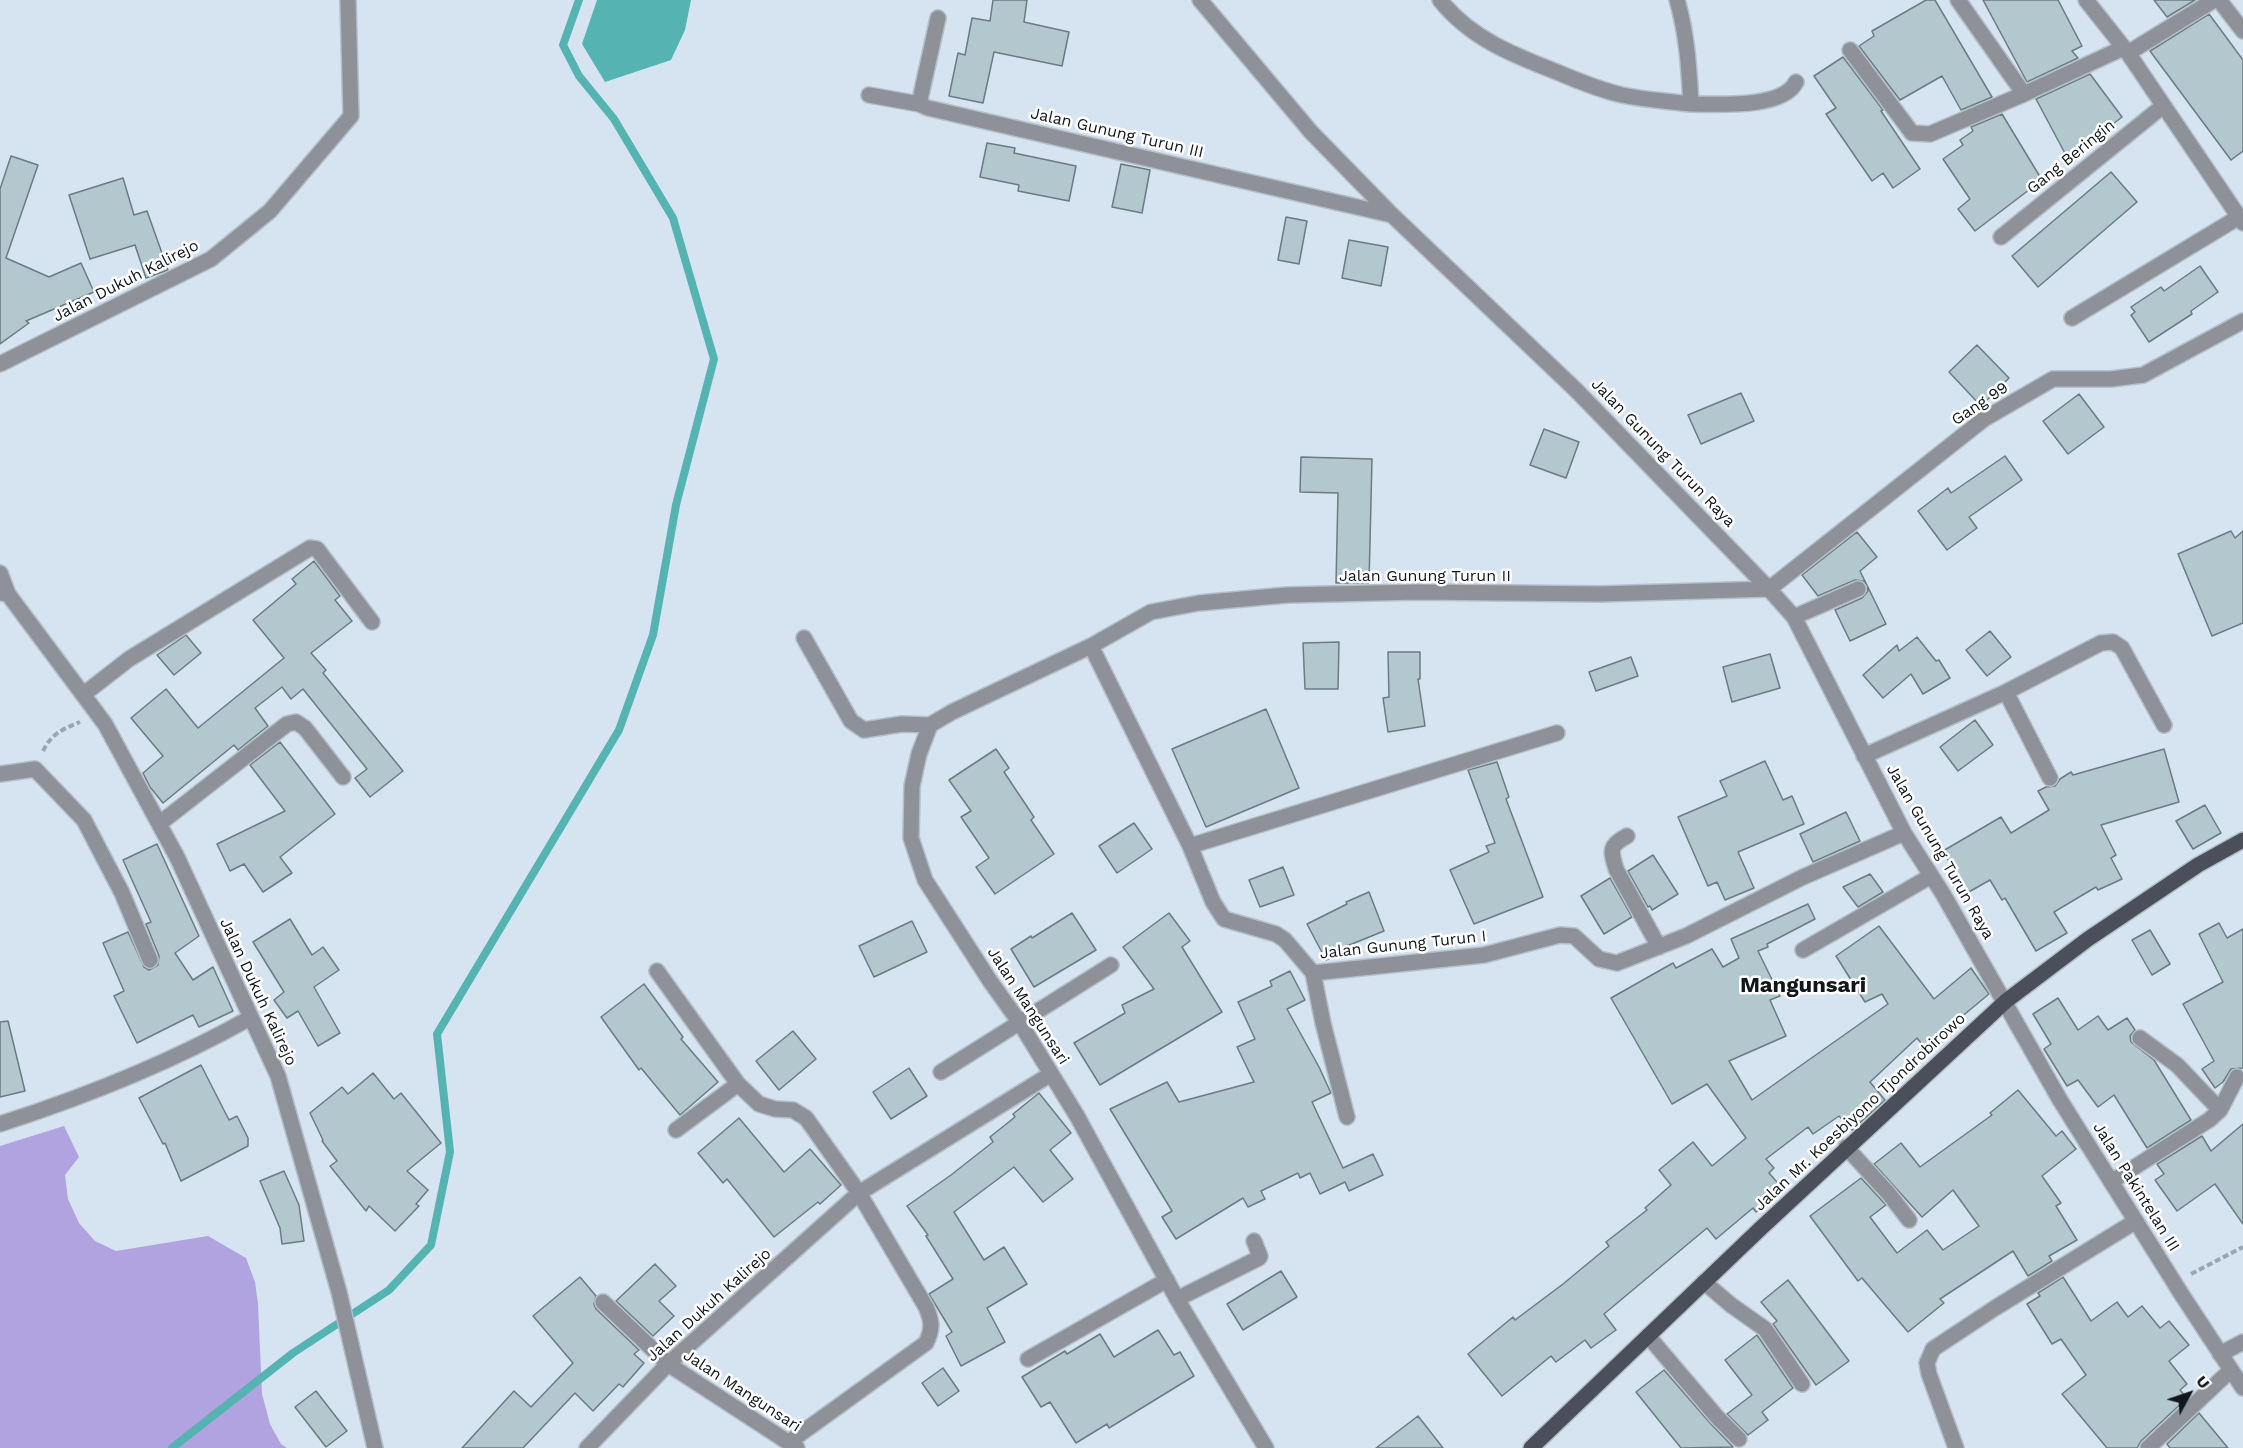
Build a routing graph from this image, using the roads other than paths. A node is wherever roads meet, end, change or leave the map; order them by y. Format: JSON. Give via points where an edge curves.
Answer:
{"nodes":[{"id":1,"x":348,"y":0,"type":"edge"},
{"id":2,"x":1200,"y":0,"type":"edge"},
{"id":3,"x":1440,"y":0,"type":"edge"},
{"id":4,"x":1677,"y":0,"type":"edge"},
{"id":5,"x":1958,"y":0,"type":"edge"},
{"id":6,"x":2086,"y":0,"type":"edge"},
{"id":7,"x":2214,"y":0,"type":"edge"},
{"id":8,"x":2219,"y":0,"type":"edge"},
{"id":9,"x":938,"y":18,"type":"dead end"},
{"id":10,"x":2243,"y":31,"type":"edge"},
{"id":11,"x":1850,"y":50,"type":"dead end"},
{"id":12,"x":2126,"y":50,"type":"junction"},
{"id":13,"x":1796,"y":82,"type":"dead end"},
{"id":14,"x":2024,"y":94,"type":"junction"},
{"id":15,"x":869,"y":95,"type":"dead end"},
{"id":16,"x":920,"y":104,"type":"junction"},
{"id":17,"x":1691,"y":104,"type":"junction"},
{"id":18,"x":2163,"y":106,"type":"junction"},
{"id":19,"x":1392,"y":215,"type":"junction"},
{"id":20,"x":2241,"y":220,"type":"edge"},
{"id":21,"x":2001,"y":237,"type":"dead end"},
{"id":22,"x":2072,"y":318,"type":"dead end"},
{"id":23,"x":2243,"y":321,"type":"edge"},
{"id":24,"x":0,"y":364,"type":"edge"},
{"id":25,"x":0,"y":573,"type":"edge"},
{"id":26,"x":1770,"y":589,"type":"junction"},
{"id":27,"x":1858,"y":589,"type":"dead end"},
{"id":28,"x":4,"y":594,"type":"edge"},
{"id":29,"x":1794,"y":617,"type":"junction"},
{"id":30,"x":372,"y":622,"type":"dead end"},
{"id":31,"x":804,"y":638,"type":"dead end"},
{"id":32,"x":1091,"y":646,"type":"junction"},
{"id":33,"x":2006,"y":692,"type":"junction"},
{"id":34,"x":84,"y":694,"type":"junction"},
{"id":35,"x":930,"y":725,"type":"junction"},
{"id":36,"x":2164,"y":725,"type":"dead end"},
{"id":37,"x":1557,"y":733,"type":"dead end"},
{"id":38,"x":1864,"y":756,"type":"junction"},
{"id":39,"x":0,"y":774,"type":"edge"},
{"id":40,"x":343,"y":777,"type":"dead end"},
{"id":41,"x":2050,"y":778,"type":"dead end"},
{"id":42,"x":159,"y":824,"type":"junction"},
{"id":43,"x":1904,"y":833,"type":"junction"},
{"id":44,"x":1627,"y":836,"type":"dead end"},
{"id":45,"x":2243,"y":840,"type":"edge"},
{"id":46,"x":1190,"y":846,"type":"junction"},
{"id":47,"x":1931,"y":876,"type":"junction"},
{"id":48,"x":1659,"y":946,"type":"junction"},
{"id":49,"x":1803,"y":950,"type":"dead end"},
{"id":50,"x":150,"y":960,"type":"dead end"},
{"id":51,"x":1110,"y":965,"type":"dead end"},
{"id":52,"x":657,"y":971,"type":"dead end"},
{"id":53,"x":1313,"y":973,"type":"junction"},
{"id":54,"x":2006,"y":1001,"type":"junction"},
{"id":55,"x":250,"y":1018,"type":"junction"},
{"id":56,"x":1020,"y":1023,"type":"junction"},
{"id":57,"x":2140,"y":1038,"type":"dead end"},
{"id":58,"x":941,"y":1072,"type":"dead end"},
{"id":59,"x":1051,"y":1074,"type":"junction"},
{"id":60,"x":2237,"y":1077,"type":"dead end"},
{"id":61,"x":738,"y":1084,"type":"junction"},
{"id":62,"x":2220,"y":1110,"type":"junction"},
{"id":63,"x":1347,"y":1117,"type":"dead end"},
{"id":64,"x":0,"y":1124,"type":"edge"},
{"id":65,"x":676,"y":1130,"type":"dead end"},
{"id":66,"x":1846,"y":1148,"type":"junction"},
{"id":67,"x":2111,"y":1182,"type":"junction"},
{"id":68,"x":859,"y":1193,"type":"junction"},
{"id":69,"x":1909,"y":1220,"type":"dead end"},
{"id":70,"x":2136,"y":1221,"type":"junction"},
{"id":71,"x":1254,"y":1241,"type":"dead end"},
{"id":72,"x":1167,"y":1280,"type":"junction"},
{"id":73,"x":1704,"y":1282,"type":"junction"},
{"id":74,"x":1177,"y":1299,"type":"junction"},
{"id":75,"x":603,"y":1302,"type":"dead end"},
{"id":76,"x":1648,"y":1336,"type":"junction"},
{"id":77,"x":2243,"y":1342,"type":"edge"},
{"id":78,"x":2220,"y":1354,"type":"junction"},
{"id":79,"x":1029,"y":1359,"type":"dead end"},
{"id":80,"x":668,"y":1364,"type":"junction"},
{"id":81,"x":2231,"y":1370,"type":"junction"},
{"id":82,"x":1802,"y":1384,"type":"dead end"},
{"id":83,"x":2243,"y":1388,"type":"edge"},
{"id":84,"x":1739,"y":1439,"type":"dead end"},
{"id":85,"x":793,"y":1445,"type":"edge"},
{"id":86,"x":375,"y":1448,"type":"edge"},
{"id":87,"x":586,"y":1448,"type":"edge"},
{"id":88,"x":1266,"y":1448,"type":"edge"},
{"id":89,"x":1532,"y":1448,"type":"edge"},
{"id":90,"x":1956,"y":1448,"type":"edge"},
{"id":91,"x":2148,"y":1448,"type":"edge"}],
"edges":[{"from":1,"to":24,"type":"street","name":"Jalan Dukuh Kalirejo","via":[[351,116],[270,211],[211,259]]},
{"from":2,"to":19,"type":"street","name":"Jalan Gunung Turun Raya","via":[[1311,132]]},
{"from":3,"to":17,"type":"street","via":[[1469,29],[1520,57],[1621,94]]},
{"from":4,"to":17,"type":"street","via":[[1685,33]]},
{"from":5,"to":14,"type":"street"},
{"from":6,"to":12,"type":"street"},
{"from":7,"to":12,"type":"street"},
{"from":8,"to":10,"type":"street"},
{"from":9,"to":16,"type":"street"},
{"from":11,"to":14,"type":"street","via":[[1912,133],[1930,134]]},
{"from":12,"to":14,"type":"street"},
{"from":12,"to":18,"type":"street"},
{"from":13,"to":17,"type":"street","via":[[1775,98]]},
{"from":15,"to":16,"type":"street","name":"Jalan Gunung Turun III"},
{"from":16,"to":19,"type":"street","name":"Jalan Gunung Turun III"},
{"from":18,"to":20,"type":"street"},
{"from":18,"to":21,"type":"street","name":"Gang Beringin"},
{"from":19,"to":26,"type":"street","name":"Jalan Gunung Turun Raya","via":[[1577,391]]},
{"from":20,"to":22,"type":"street"},
{"from":23,"to":26,"type":"street","name":"Gang 99","via":[[2143,375],[2053,379],[1984,419]]},
{"from":25,"to":28,"type":"street","name":"Jalan Dukuh Kalirejo"},
{"from":26,"to":29,"type":"street","name":"Jalan Gunung Turun Raya"},
{"from":26,"to":32,"type":"street","name":"Jalan Gunung Turun II","via":[[1287,595],[1151,612]]},
{"from":27,"to":29,"type":"street"},
{"from":28,"to":34,"type":"street","name":"Jalan Dukuh Kalirejo"},
{"from":29,"to":38,"type":"street","name":"Jalan Gunung Turun Raya"},
{"from":30,"to":34,"type":"street","via":[[316,549],[310,548],[129,659]]},
{"from":31,"to":35,"type":"street","via":[[850,721],[864,730],[902,724]]},
{"from":32,"to":35,"type":"street"},
{"from":32,"to":46,"type":"street","name":"Jalan Gunung Turun I"},
{"from":33,"to":36,"type":"street","via":[[2101,642],[2113,642],[2122,648]]},
{"from":33,"to":38,"type":"street"},
{"from":33,"to":41,"type":"street"},
{"from":34,"to":42,"type":"street","name":"Jalan Dukuh Kalirejo","via":[[105,723]]},
{"from":35,"to":56,"type":"street","name":"Jalan Mangunsari","via":[[912,786],[911,838],[925,880]]},
{"from":37,"to":46,"type":"street"},
{"from":38,"to":43,"type":"street","name":"Jalan Gunung Turun Raya"},
{"from":39,"to":50,"type":"street","via":[[35,769],[84,820],[122,892]]},
{"from":40,"to":42,"type":"street","via":[[305,728],[296,722],[287,724]]},
{"from":42,"to":55,"type":"street","name":"Jalan Dukuh Kalirejo"},
{"from":43,"to":47,"type":"street","name":"Jalan Gunung Turun Raya"},
{"from":43,"to":48,"type":"street","name":"Jalan Gunung Turun I"},
{"from":44,"to":48,"type":"street","via":[[1611,851],[1616,869]]},
{"from":45,"to":54,"type":"main road","name":"Jalan Mr. Koesbiyono Tjondrobirowo","via":[[2198,865],[2088,939]]},
{"from":46,"to":53,"type":"street","name":"Jalan Gunung Turun I","via":[[1224,919],[1276,934]]},
{"from":47,"to":49,"type":"street"},
{"from":47,"to":54,"type":"street","name":"Jalan Gunung Turun Raya"},
{"from":48,"to":53,"type":"street","name":"Jalan Gunung Turun I","via":[[1609,963],[1574,936],[1560,935],[1484,955]]},
{"from":51,"to":56,"type":"street"},
{"from":52,"to":61,"type":"street"},
{"from":53,"to":63,"type":"street"},
{"from":54,"to":66,"type":"main road","name":"Jalan Mr. Koesbiyono Tjondrobirowo"},
{"from":54,"to":67,"type":"street","name":"Jalan Pakintelan III"},
{"from":55,"to":64,"type":"street","via":[[186,1052],[79,1098]]},
{"from":55,"to":86,"type":"street","name":"Jalan Dukuh Kalirejo","via":[[278,1076],[339,1292]]},
{"from":56,"to":58,"type":"street"},
{"from":56,"to":59,"type":"street","name":"Jalan Mangunsari"},
{"from":57,"to":62,"type":"street","via":[[2177,1065]]},
{"from":59,"to":68,"type":"street","name":"Jalan Dukuh Kalirejo"},
{"from":59,"to":72,"type":"street","name":"Jalan Mangunsari"},
{"from":60,"to":62,"type":"street"},
{"from":61,"to":65,"type":"street"},
{"from":61,"to":68,"type":"street","via":[[759,1104],[793,1110],[806,1118]]},
{"from":62,"to":67,"type":"street"},
{"from":66,"to":69,"type":"street"},
{"from":66,"to":73,"type":"main road","name":"Jalan Mr. Koesbiyono Tjondrobirowo"},
{"from":67,"to":70,"type":"street","name":"Jalan Pakintelan III"},
{"from":68,"to":80,"type":"street","name":"Jalan Dukuh Kalirejo"},
{"from":68,"to":85,"type":"street","via":[[926,1307],[932,1332],[926,1342]]},
{"from":70,"to":78,"type":"street","name":"Jalan Pakintelan III"},
{"from":70,"to":90,"type":"street","via":[[1933,1349],[1927,1363],[1929,1374]]},
{"from":71,"to":74,"type":"street","via":[[1259,1258]]},
{"from":72,"to":74,"type":"street","name":"Jalan Mangunsari"},
{"from":72,"to":79,"type":"street"},
{"from":73,"to":76,"type":"main road","name":"Jalan Mr. Koesbiyono Tjondrobirowo"},
{"from":73,"to":82,"type":"street","via":[[1765,1329]]},
{"from":74,"to":88,"type":"street","name":"Jalan Mangunsari"},
{"from":75,"to":80,"type":"street","name":"Jalan Mangunsari"},
{"from":76,"to":84,"type":"street"},
{"from":76,"to":89,"type":"main road","name":"Jalan Mr. Koesbiyono Tjondrobirowo"},
{"from":77,"to":78,"type":"street"},
{"from":78,"to":81,"type":"street","name":"Jalan Pakintelan III"},
{"from":80,"to":85,"type":"street","name":"Jalan Mangunsari"},
{"from":80,"to":87,"type":"street","name":"Jalan Dukuh Kalirejo"},
{"from":81,"to":83,"type":"street","name":"Jalan Pakintelan III"},
{"from":81,"to":91,"type":"street"}]}
